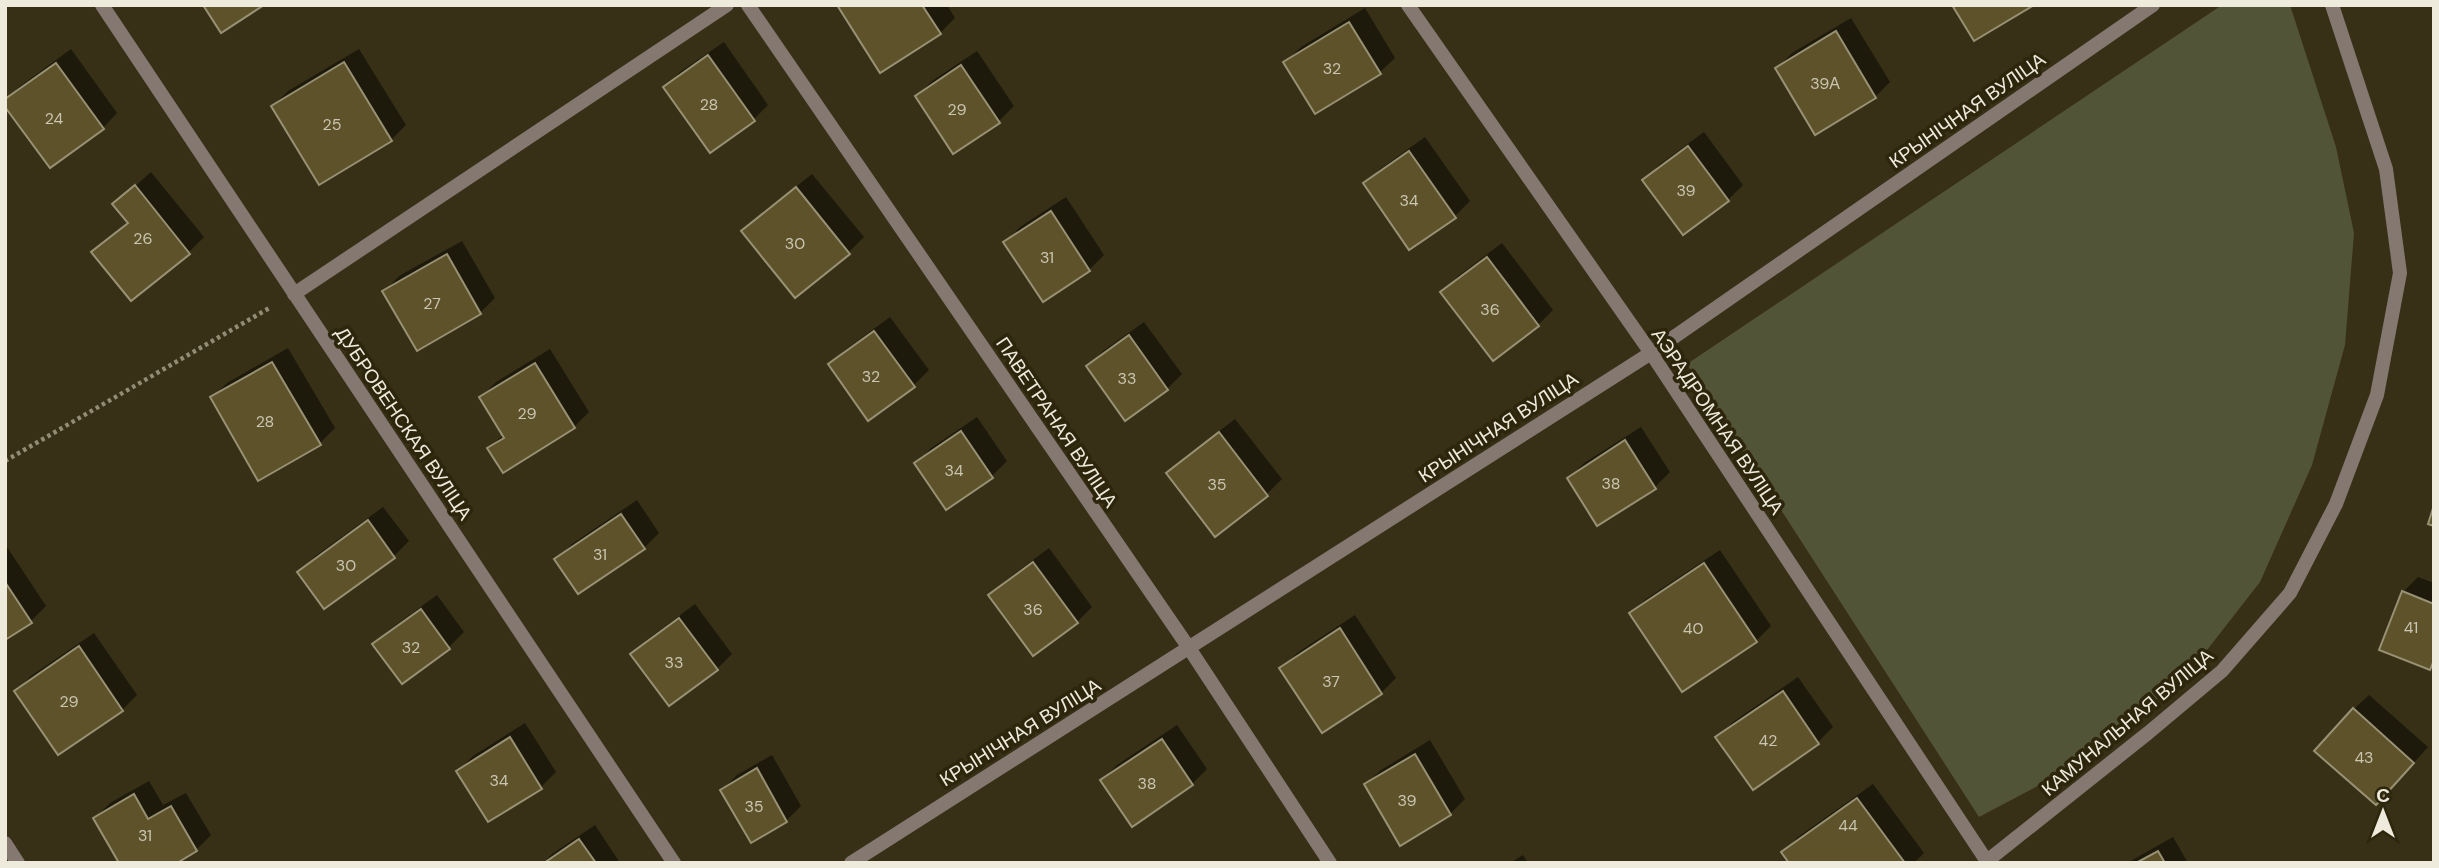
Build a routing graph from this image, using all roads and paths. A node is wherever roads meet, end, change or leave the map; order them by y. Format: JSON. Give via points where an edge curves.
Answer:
{"nodes":[{"id":1,"x":102,"y":5,"type":"edge"},
{"id":2,"x":727,"y":5,"type":"edge"},
{"id":3,"x":748,"y":5,"type":"edge"},
{"id":4,"x":1408,"y":5,"type":"edge"},
{"id":5,"x":2153,"y":5,"type":"edge"},
{"id":6,"x":2332,"y":5,"type":"edge"},
{"id":7,"x":294,"y":293,"type":"junction"},
{"id":8,"x":1651,"y":353,"type":"junction"},
{"id":9,"x":5,"y":461,"type":"edge"},
{"id":10,"x":1189,"y":648,"type":"junction"},
{"id":11,"x":5,"y":843,"type":"edge"},
{"id":12,"x":1988,"y":862,"type":"edge"},
{"id":13,"x":18,"y":863,"type":"edge"},
{"id":14,"x":674,"y":863,"type":"edge"},
{"id":15,"x":851,"y":863,"type":"edge"},
{"id":16,"x":1330,"y":863,"type":"edge"}],
"edges":[{"from":1,"to":7,"type":"street","name":"ДУБРОВЕНСКАЯ ВУЛІЦА"},
{"from":2,"to":7,"type":"street"},
{"from":3,"to":10,"type":"street","name":"ПАВЕТРАНАЯ ВУЛІЦА"},
{"from":4,"to":8,"type":"street","name":"АЭРАДРОМНАЯ ВУЛІЦА"},
{"from":5,"to":8,"type":"street","name":"КРЫНІЧНАЯ ВУЛІЦА"},
{"from":6,"to":12,"type":"street","name":"КАМУНАЛЬНАЯ ВУЛІЦА","via":[[2386,169],[2400,273],[2377,395],[2336,504],[2290,593],[2222,671]]},
{"from":7,"to":9,"type":"path"},
{"from":7,"to":14,"type":"street","name":"ДУБРОВЕНСКАЯ ВУЛІЦА"},
{"from":8,"to":10,"type":"street","name":"КРЫНІЧНАЯ ВУЛІЦА"},
{"from":8,"to":12,"type":"street","name":"АЭРАДРОМНАЯ ВУЛІЦА"},
{"from":10,"to":15,"type":"street","name":"КРЫНІЧНАЯ ВУЛІЦА"},
{"from":10,"to":16,"type":"street","name":"ПАВЕТРАНАЯ ВУЛІЦА"},
{"from":11,"to":13,"type":"street"}]}
